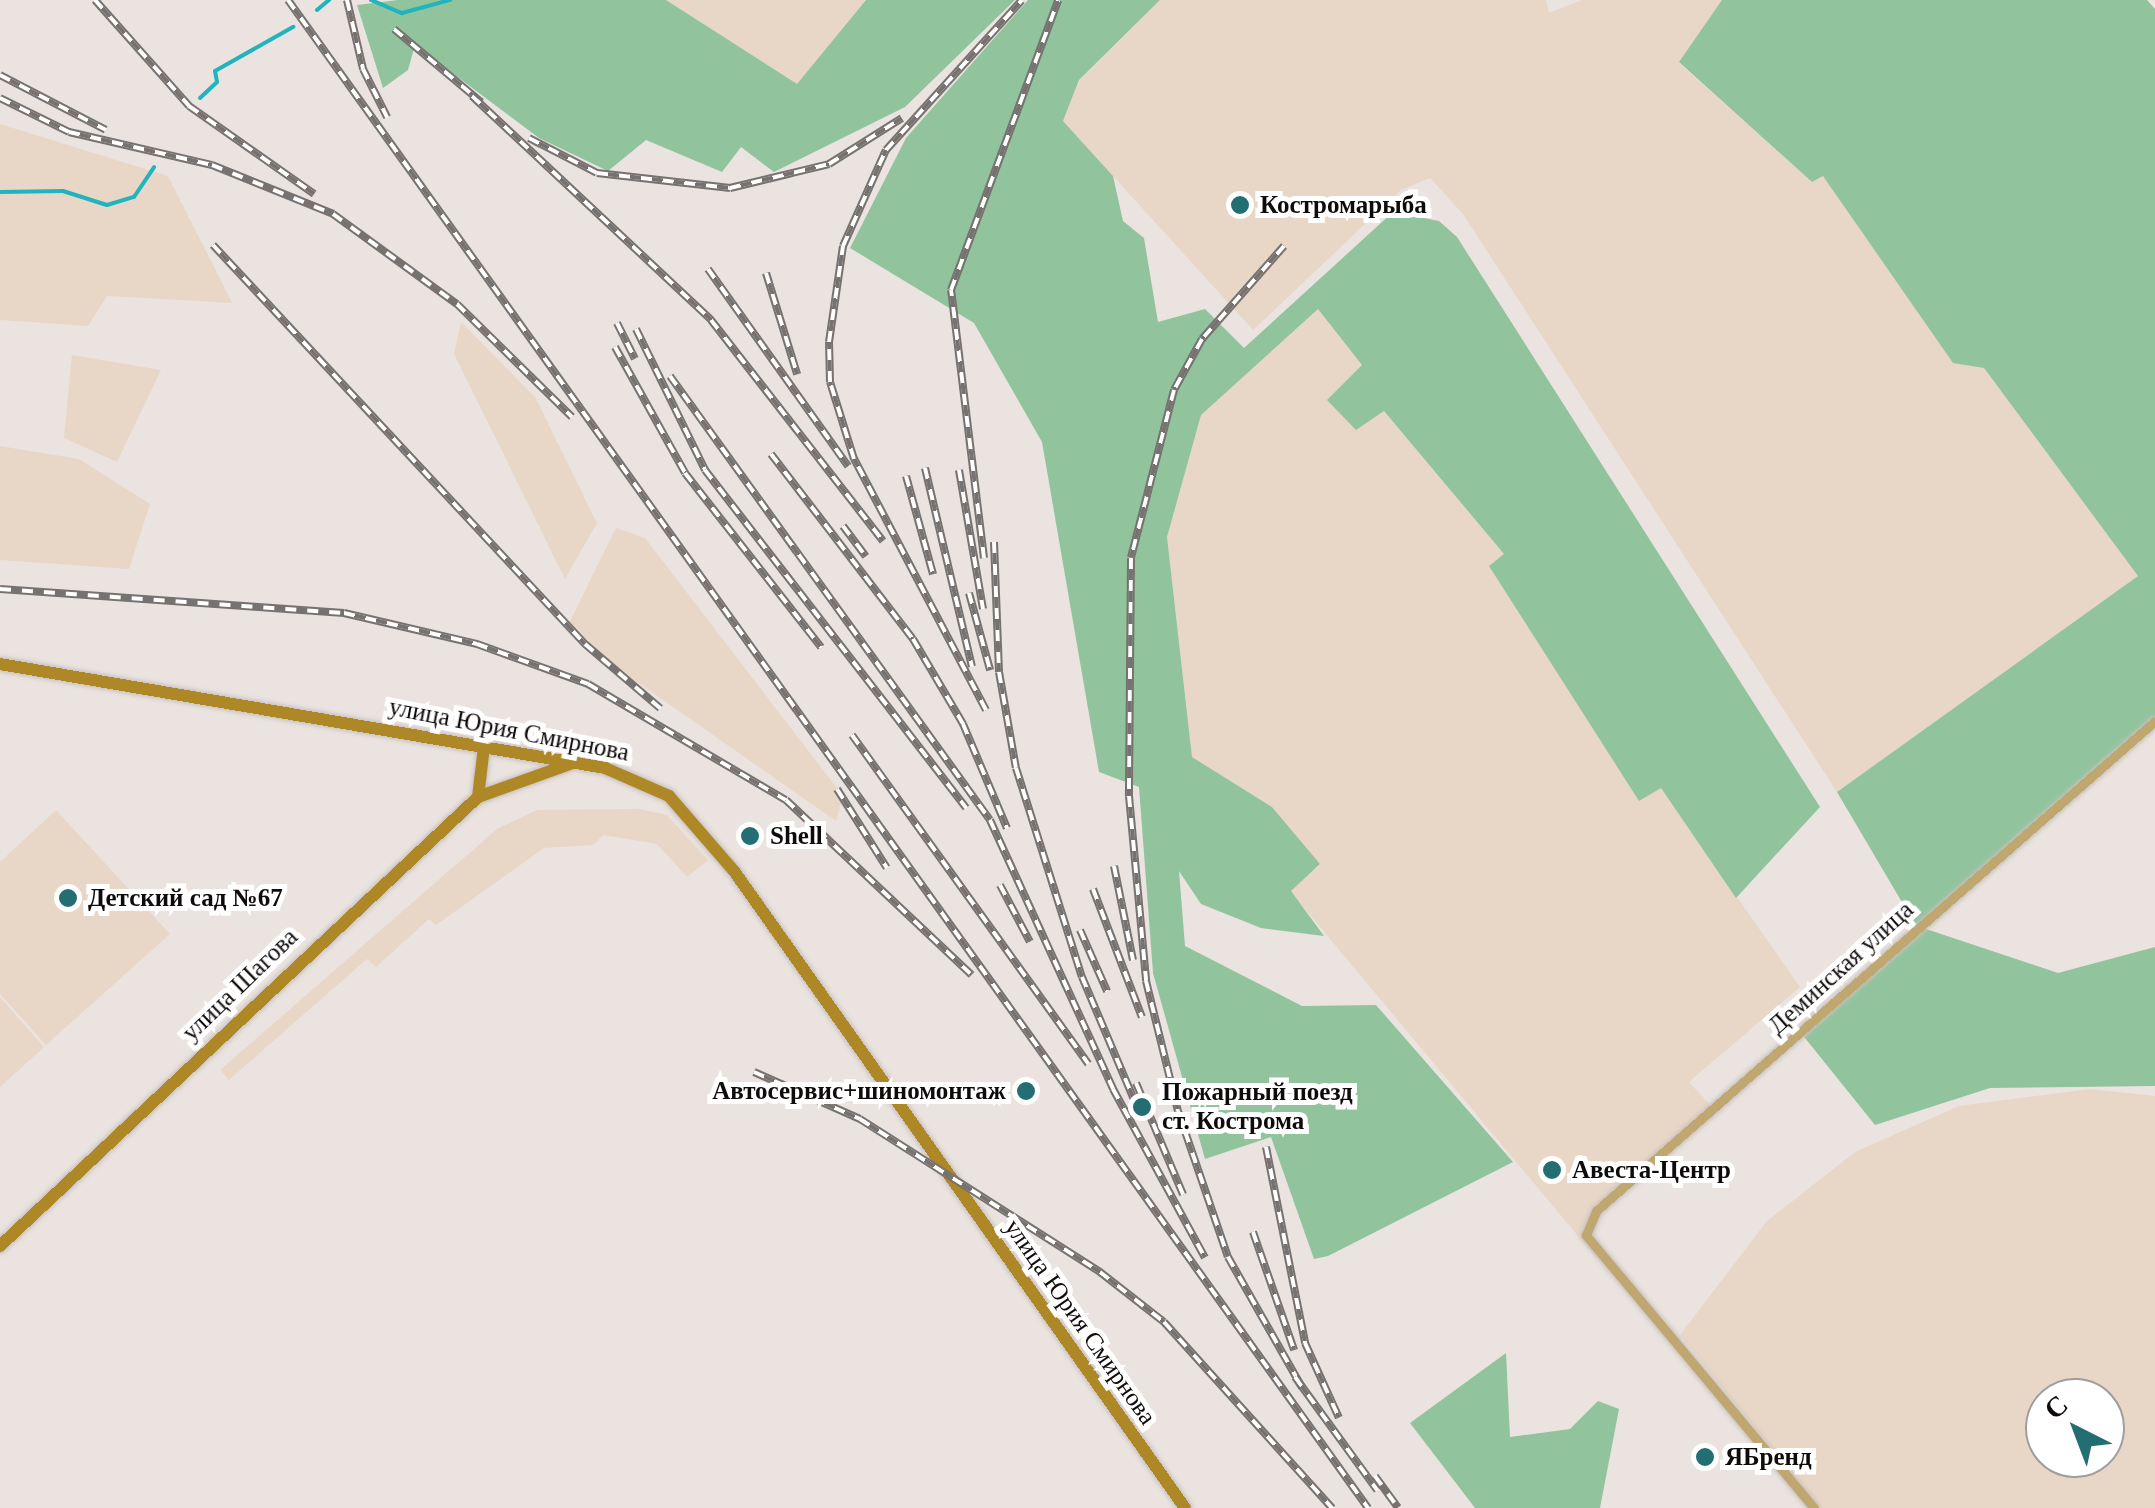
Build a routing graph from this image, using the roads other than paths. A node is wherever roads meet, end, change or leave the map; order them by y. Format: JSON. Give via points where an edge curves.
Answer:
{"nodes":[{"id":1,"x":0,"y":664,"type":"edge"},
{"id":2,"x":2155,"y":720,"type":"edge"},
{"id":3,"x":484,"y":746,"type":"junction"},
{"id":4,"x":577,"y":762,"type":"junction"},
{"id":5,"x":478,"y":797,"type":"junction"},
{"id":6,"x":0,"y":1246,"type":"edge"},
{"id":7,"x":1184,"y":1508,"type":"edge"},
{"id":8,"x":1814,"y":1508,"type":"edge"}],
"edges":[{"from":1,"to":3,"type":"main road","name":"улица Юрия Смирнова"},
{"from":2,"to":8,"type":"street","name":"Деминская улица","via":[[1596,1211],[1586,1235],[1598,1260]]},
{"from":3,"to":4,"type":"main road","name":"улица Юрия Смирнова"},
{"from":3,"to":5,"type":"main road"},
{"from":4,"to":5,"type":"main road"},
{"from":4,"to":7,"type":"main road","name":"улица Юрия Смирнова","via":[[652,784],[707,834]]},
{"from":5,"to":6,"type":"main road","name":"улица Шагова"}]}
